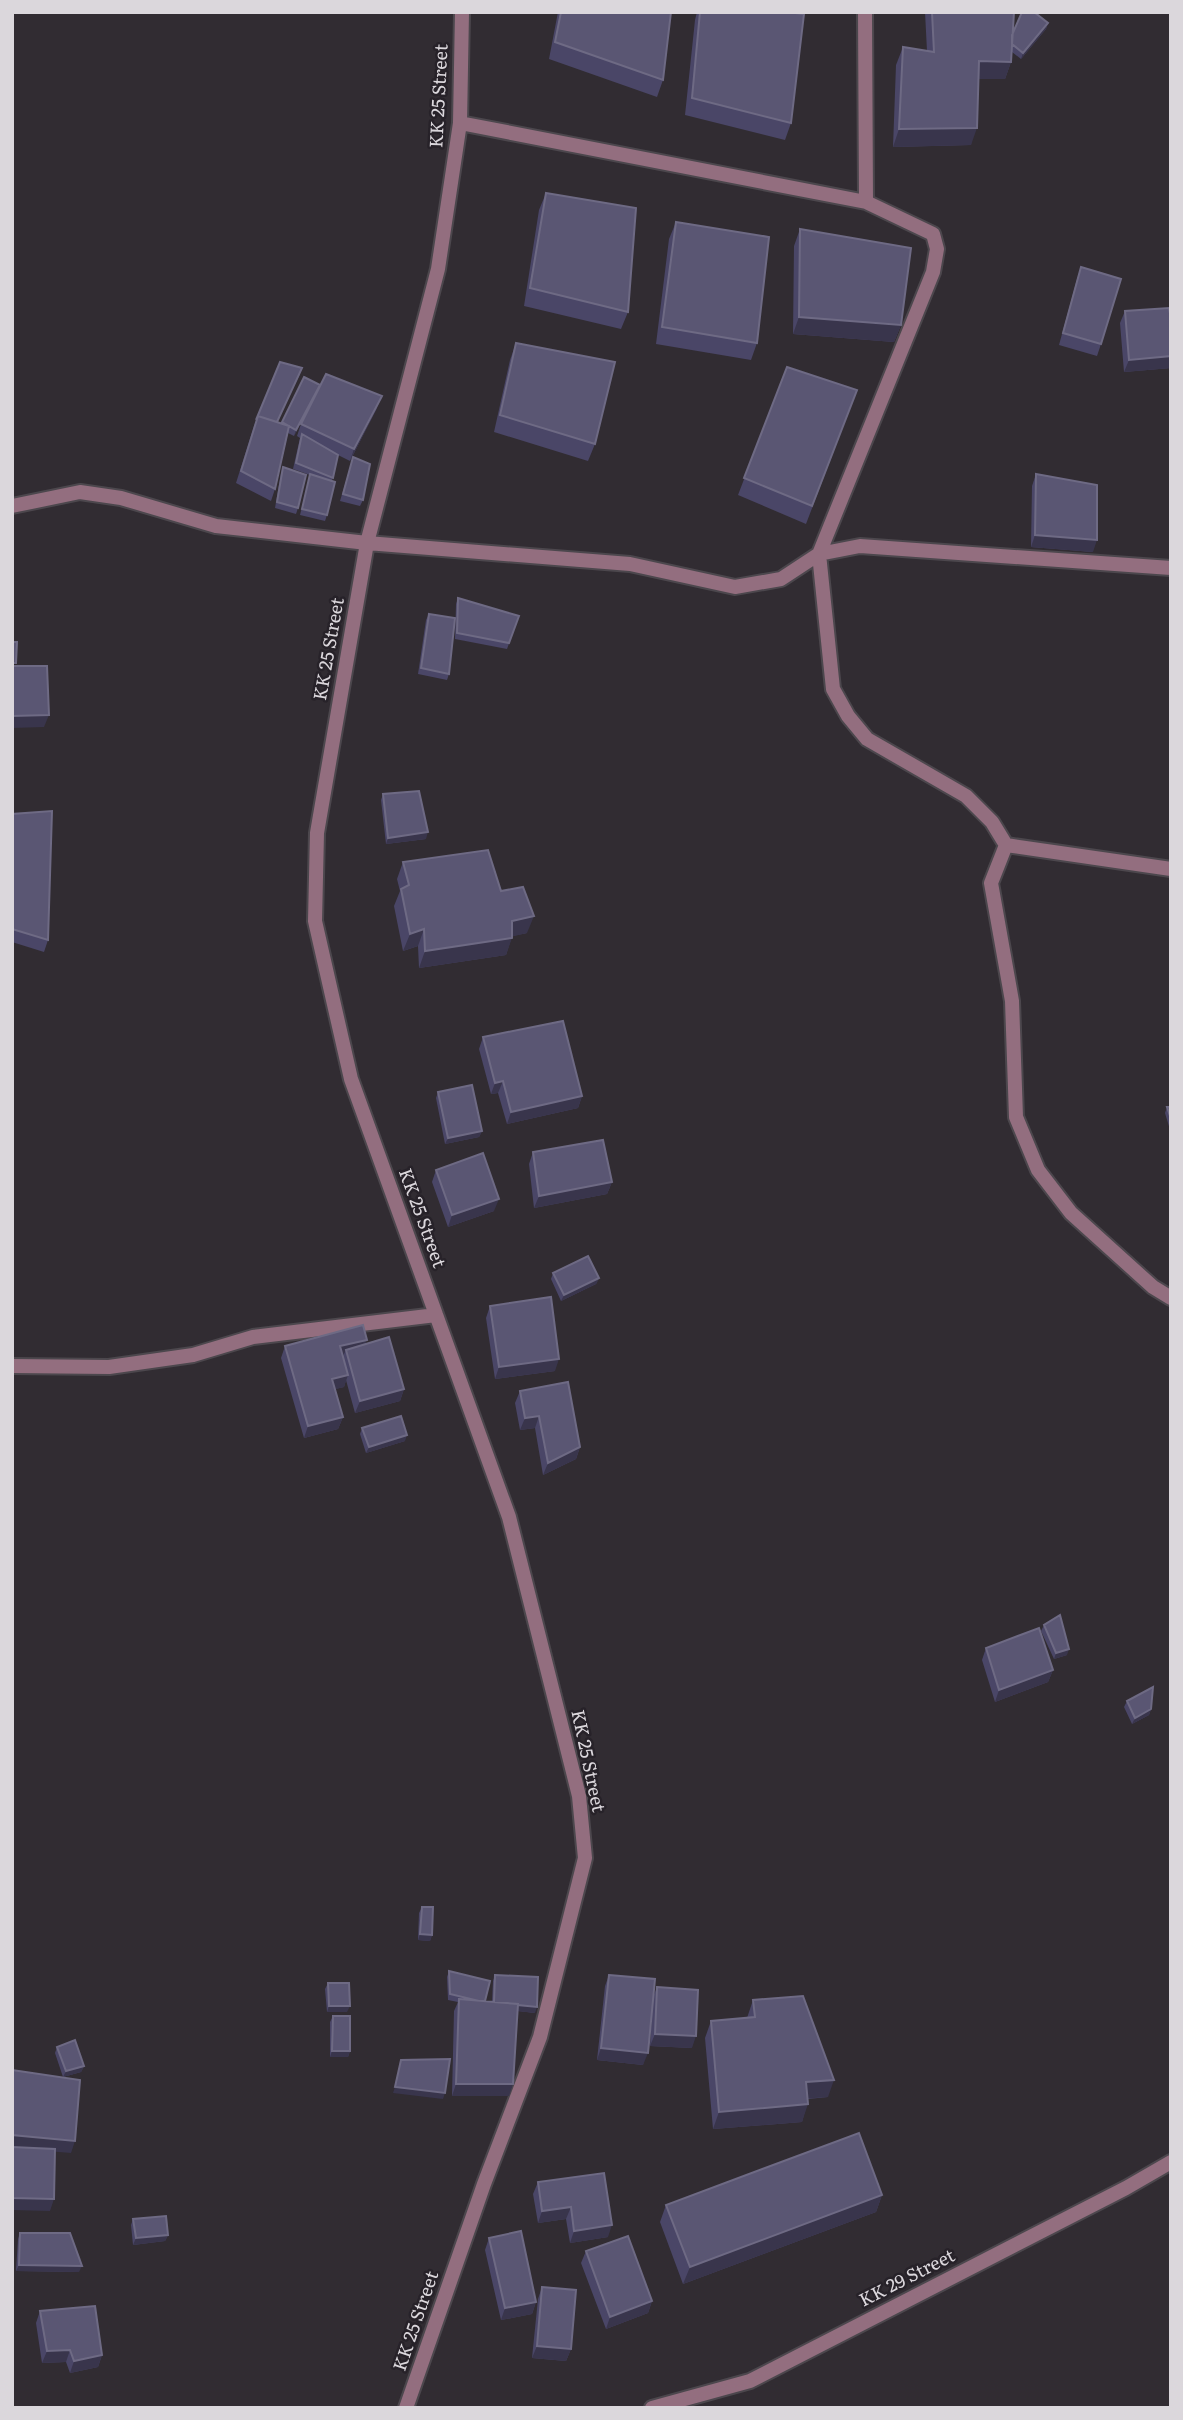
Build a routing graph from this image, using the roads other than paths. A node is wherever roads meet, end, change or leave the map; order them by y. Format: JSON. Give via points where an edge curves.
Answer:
{"nodes":[{"id":1,"x":462,"y":12,"type":"edge"},
{"id":2,"x":865,"y":12,"type":"edge"},
{"id":3,"x":460,"y":123,"type":"junction"},
{"id":4,"x":866,"y":202,"type":"junction"},
{"id":5,"x":12,"y":506,"type":"edge"},
{"id":6,"x":367,"y":543,"type":"junction"},
{"id":7,"x":819,"y":554,"type":"junction"},
{"id":8,"x":1171,"y":568,"type":"edge"},
{"id":9,"x":1006,"y":845,"type":"junction"},
{"id":10,"x":1171,"y":869,"type":"edge"},
{"id":11,"x":1171,"y":1298,"type":"edge"},
{"id":12,"x":436,"y":1315,"type":"junction"},
{"id":13,"x":12,"y":1366,"type":"edge"},
{"id":14,"x":1171,"y":2162,"type":"edge"},
{"id":15,"x":406,"y":2408,"type":"edge"},
{"id":16,"x":652,"y":2408,"type":"edge"}],
"edges":[{"from":1,"to":3,"type":"street","name":"KK 25 Street"},
{"from":2,"to":4,"type":"street"},
{"from":3,"to":4,"type":"street"},
{"from":3,"to":6,"type":"street","name":"KK 25 Street","via":[[438,269]]},
{"from":4,"to":7,"type":"street","via":[[933,234],[937,249],[933,272]]},
{"from":5,"to":6,"type":"street","via":[[80,492],[121,498],[216,526]]},
{"from":6,"to":7,"type":"street","via":[[630,564],[734,587],[781,579]]},
{"from":6,"to":12,"type":"street","name":"KK 25 Street","via":[[317,833],[315,921],[351,1079]]},
{"from":7,"to":8,"type":"street","via":[[860,546]]},
{"from":7,"to":9,"type":"street","via":[[833,689],[848,716],[867,739],[966,796],[992,822]]},
{"from":9,"to":10,"type":"street"},
{"from":9,"to":11,"type":"street","via":[[991,883],[1012,1001],[1016,1116],[1038,1170],[1071,1213]]},
{"from":12,"to":13,"type":"street","via":[[253,1337],[193,1355],[108,1367]]},
{"from":12,"to":15,"type":"street","name":"KK 25 Street","via":[[509,1517],[579,1797],[585,1858],[540,2037]]},
{"from":14,"to":16,"type":"street","name":"KK 29 Street","via":[[750,2381]]}]}
